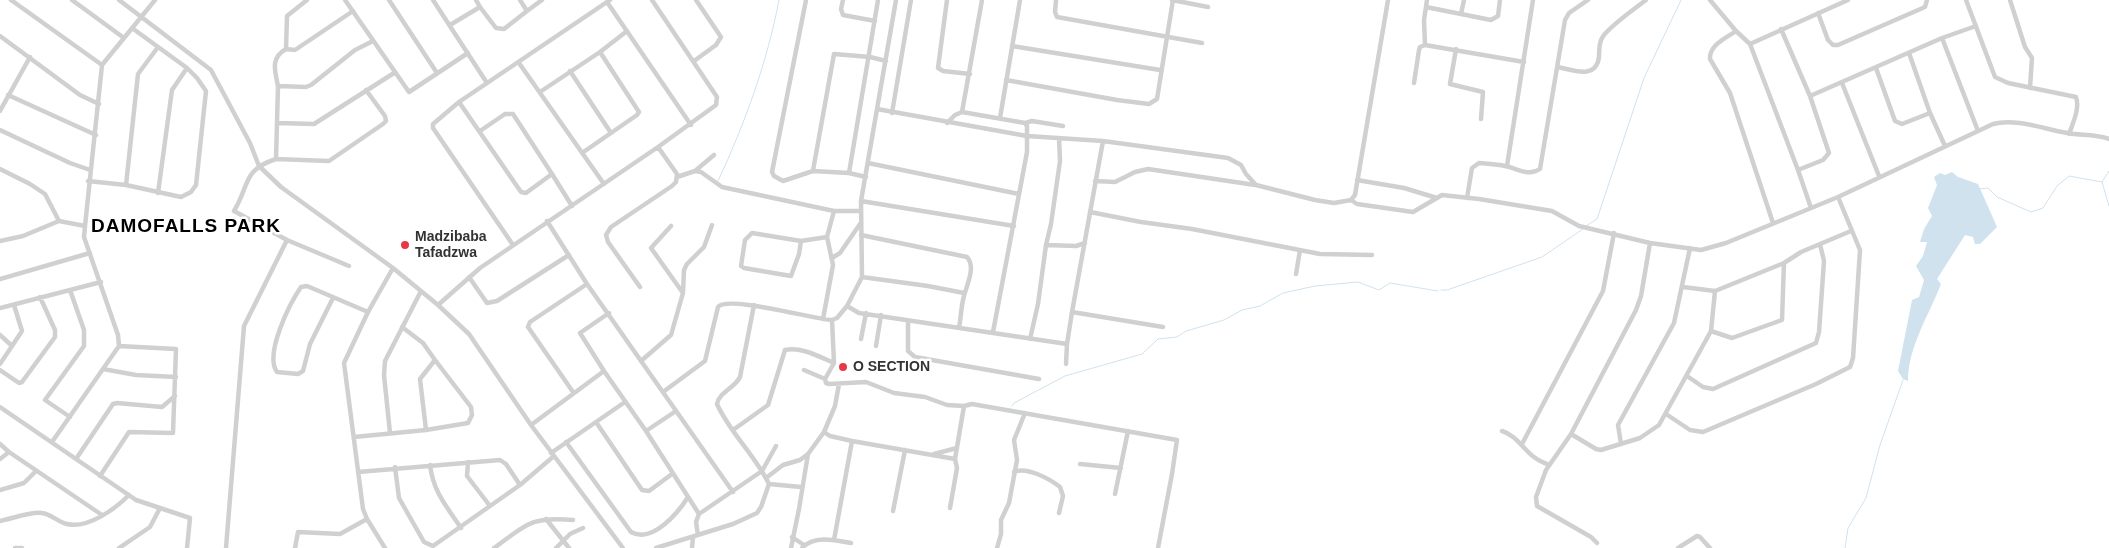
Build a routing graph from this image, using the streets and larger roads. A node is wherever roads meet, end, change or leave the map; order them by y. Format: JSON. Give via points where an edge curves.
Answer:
{"nodes":[{"id":1,"x":11,"y":0,"type":"edge"},
{"id":2,"x":72,"y":0,"type":"edge"},
{"id":3,"x":119,"y":0,"type":"edge"},
{"id":4,"x":155,"y":0,"type":"edge"},
{"id":5,"x":307,"y":0,"type":"edge"},
{"id":6,"x":345,"y":0,"type":"edge"},
{"id":7,"x":389,"y":0,"type":"edge"},
{"id":8,"x":433,"y":0,"type":"edge"},
{"id":9,"x":476,"y":0,"type":"edge"},
{"id":10,"x":520,"y":0,"type":"edge"},
{"id":11,"x":542,"y":0,"type":"edge"},
{"id":12,"x":652,"y":0,"type":"edge"},
{"id":13,"x":696,"y":0,"type":"edge"},
{"id":14,"x":806,"y":0,"type":"edge"},
{"id":15,"x":843,"y":0,"type":"edge"},
{"id":16,"x":878,"y":0,"type":"edge"},
{"id":17,"x":896,"y":0,"type":"edge"},
{"id":18,"x":911,"y":0,"type":"edge"},
{"id":19,"x":947,"y":0,"type":"edge"},
{"id":20,"x":982,"y":0,"type":"edge"},
{"id":21,"x":1020,"y":0,"type":"edge"},
{"id":22,"x":1056,"y":0,"type":"edge"},
{"id":23,"x":1172,"y":0,"type":"edge"},
{"id":24,"x":1388,"y":0,"type":"edge"},
{"id":25,"x":1427,"y":0,"type":"edge"},
{"id":26,"x":1464,"y":0,"type":"edge"},
{"id":27,"x":1500,"y":0,"type":"edge"},
{"id":28,"x":1533,"y":0,"type":"edge"},
{"id":29,"x":1588,"y":0,"type":"edge"},
{"id":30,"x":1646,"y":0,"type":"edge"},
{"id":31,"x":1710,"y":0,"type":"edge"},
{"id":32,"x":1848,"y":0,"type":"edge"},
{"id":33,"x":1927,"y":0,"type":"edge"},
{"id":34,"x":1966,"y":0,"type":"edge"},
{"id":35,"x":2010,"y":0,"type":"edge"},
{"id":36,"x":608,"y":1,"type":"edge"},
{"id":37,"x":480,"y":7,"type":"junction"},
{"id":38,"x":1208,"y":7,"type":"dead end"},
{"id":39,"x":1426,"y":7,"type":"junction"},
{"id":40,"x":353,"y":11,"type":"junction"},
{"id":41,"x":526,"y":11,"type":"junction"},
{"id":42,"x":1818,"y":13,"type":"junction"},
{"id":43,"x":1461,"y":14,"type":"junction"},
{"id":44,"x":141,"y":18,"type":"junction"},
{"id":45,"x":875,"y":21,"type":"junction"},
{"id":46,"x":450,"y":25,"type":"junction"},
{"id":47,"x":1976,"y":26,"type":"junction"},
{"id":48,"x":132,"y":28,"type":"junction"},
{"id":49,"x":1781,"y":29,"type":"junction"},
{"id":50,"x":627,"y":31,"type":"junction"},
{"id":51,"x":1736,"y":31,"type":"junction"},
{"id":52,"x":1166,"y":36,"type":"junction"},
{"id":53,"x":0,"y":37,"type":"edge"},
{"id":54,"x":124,"y":38,"type":"junction"},
{"id":55,"x":1942,"y":38,"type":"junction"},
{"id":56,"x":374,"y":41,"type":"junction"},
{"id":57,"x":1202,"y":43,"type":"dead end"},
{"id":58,"x":1750,"y":44,"type":"junction"},
{"id":59,"x":1425,"y":45,"type":"junction"},
{"id":60,"x":1012,"y":46,"type":"junction"},
{"id":61,"x":158,"y":47,"type":"junction"},
{"id":62,"x":286,"y":49,"type":"junction"},
{"id":63,"x":1456,"y":50,"type":"junction"},
{"id":64,"x":600,"y":52,"type":"junction"},
{"id":65,"x":468,"y":53,"type":"junction"},
{"id":66,"x":1909,"y":53,"type":"junction"},
{"id":67,"x":30,"y":57,"type":"junction"},
{"id":68,"x":870,"y":57,"type":"junction"},
{"id":69,"x":694,"y":61,"type":"junction"},
{"id":70,"x":886,"y":61,"type":"junction"},
{"id":71,"x":519,"y":62,"type":"junction"},
{"id":72,"x":1524,"y":62,"type":"junction"},
{"id":73,"x":102,"y":65,"type":"junction"},
{"id":74,"x":1558,"y":67,"type":"junction"},
{"id":75,"x":188,"y":68,"type":"junction"},
{"id":76,"x":1876,"y":68,"type":"junction"},
{"id":77,"x":1160,"y":70,"type":"junction"},
{"id":78,"x":570,"y":71,"type":"junction"},
{"id":79,"x":394,"y":73,"type":"junction"},
{"id":80,"x":436,"y":73,"type":"junction"},
{"id":81,"x":970,"y":74,"type":"junction"},
{"id":82,"x":1006,"y":80,"type":"junction"},
{"id":83,"x":487,"y":83,"type":"junction"},
{"id":84,"x":1414,"y":83,"type":"dead end"},
{"id":85,"x":1842,"y":83,"type":"junction"},
{"id":86,"x":278,"y":86,"type":"junction"},
{"id":87,"x":2030,"y":88,"type":"junction"},
{"id":88,"x":366,"y":90,"type":"junction"},
{"id":89,"x":540,"y":92,"type":"junction"},
{"id":90,"x":8,"y":95,"type":"junction"},
{"id":91,"x":1810,"y":96,"type":"junction"},
{"id":92,"x":459,"y":102,"type":"junction"},
{"id":93,"x":99,"y":104,"type":"junction"},
{"id":94,"x":877,"y":109,"type":"junction"},
{"id":95,"x":0,"y":111,"type":"edge"},
{"id":96,"x":892,"y":112,"type":"junction"},
{"id":97,"x":962,"y":112,"type":"junction"},
{"id":98,"x":1930,"y":112,"type":"junction"},
{"id":99,"x":1000,"y":118,"type":"junction"},
{"id":100,"x":1481,"y":119,"type":"dead end"},
{"id":101,"x":1025,"y":122,"type":"junction"},
{"id":102,"x":277,"y":123,"type":"junction"},
{"id":103,"x":947,"y":123,"type":"junction"},
{"id":104,"x":690,"y":125,"type":"junction"},
{"id":105,"x":1063,"y":126,"type":"dead end"},
{"id":106,"x":0,"y":130,"type":"edge"},
{"id":107,"x":480,"y":131,"type":"junction"},
{"id":108,"x":1978,"y":131,"type":"junction"},
{"id":109,"x":611,"y":133,"type":"junction"},
{"id":110,"x":2069,"y":134,"type":"junction"},
{"id":111,"x":96,"y":135,"type":"junction"},
{"id":112,"x":1027,"y":136,"type":"junction"},
{"id":113,"x":1059,"y":138,"type":"junction"},
{"id":114,"x":2109,"y":140,"type":"edge"},
{"id":115,"x":1103,"y":141,"type":"junction"},
{"id":116,"x":1945,"y":146,"type":"junction"},
{"id":117,"x":658,"y":148,"type":"junction"},
{"id":118,"x":582,"y":153,"type":"junction"},
{"id":119,"x":714,"y":155,"type":"dead end"},
{"id":120,"x":276,"y":159,"type":"junction"},
{"id":121,"x":868,"y":164,"type":"junction"},
{"id":122,"x":259,"y":166,"type":"junction"},
{"id":123,"x":1507,"y":166,"type":"junction"},
{"id":124,"x":2,"y":170,"type":"edge"},
{"id":125,"x":90,"y":170,"type":"junction"},
{"id":126,"x":1798,"y":170,"type":"junction"},
{"id":127,"x":695,"y":171,"type":"junction"},
{"id":128,"x":813,"y":171,"type":"junction"},
{"id":129,"x":849,"y":173,"type":"junction"},
{"id":130,"x":552,"y":174,"type":"junction"},
{"id":131,"x":0,"y":176,"type":"edge"},
{"id":132,"x":1879,"y":176,"type":"junction"},
{"id":133,"x":677,"y":177,"type":"junction"},
{"id":134,"x":866,"y":177,"type":"junction"},
{"id":135,"x":1357,"y":180,"type":"junction"},
{"id":136,"x":88,"y":181,"type":"junction"},
{"id":137,"x":1095,"y":181,"type":"junction"},
{"id":138,"x":604,"y":184,"type":"junction"},
{"id":139,"x":126,"y":185,"type":"junction"},
{"id":140,"x":1256,"y":185,"type":"junction"},
{"id":141,"x":158,"y":193,"type":"junction"},
{"id":142,"x":1019,"y":194,"type":"junction"},
{"id":143,"x":1838,"y":196,"type":"junction"},
{"id":144,"x":1437,"y":198,"type":"junction"},
{"id":145,"x":1467,"y":198,"type":"junction"},
{"id":146,"x":1351,"y":200,"type":"junction"},
{"id":147,"x":861,"y":201,"type":"junction"},
{"id":148,"x":572,"y":206,"type":"junction"},
{"id":149,"x":1811,"y":208,"type":"junction"},
{"id":150,"x":834,"y":211,"type":"junction"},
{"id":151,"x":860,"y":211,"type":"junction"},
{"id":152,"x":1090,"y":212,"type":"junction"},
{"id":153,"x":59,"y":220,"type":"junction"},
{"id":154,"x":547,"y":221,"type":"junction"},
{"id":155,"x":1773,"y":223,"type":"junction"},
{"id":156,"x":860,"y":224,"type":"junction"},
{"id":157,"x":712,"y":225,"type":"dead end"},
{"id":158,"x":85,"y":226,"type":"junction"},
{"id":159,"x":671,"y":226,"type":"dead end"},
{"id":160,"x":1014,"y":226,"type":"junction"},
{"id":161,"x":1851,"y":232,"type":"junction"},
{"id":162,"x":1614,"y":233,"type":"junction"},
{"id":163,"x":861,"y":236,"type":"junction"},
{"id":164,"x":827,"y":237,"type":"junction"},
{"id":165,"x":287,"y":240,"type":"junction"},
{"id":166,"x":0,"y":241,"type":"edge"},
{"id":167,"x":801,"y":241,"type":"junction"},
{"id":168,"x":1085,"y":243,"type":"junction"},
{"id":169,"x":1650,"y":243,"type":"junction"},
{"id":170,"x":1820,"y":244,"type":"junction"},
{"id":171,"x":512,"y":245,"type":"junction"},
{"id":172,"x":1046,"y":245,"type":"junction"},
{"id":173,"x":1690,"y":248,"type":"junction"},
{"id":174,"x":1300,"y":250,"type":"junction"},
{"id":175,"x":90,"y":253,"type":"junction"},
{"id":176,"x":569,"y":255,"type":"junction"},
{"id":177,"x":1372,"y":255,"type":"dead end"},
{"id":178,"x":832,"y":258,"type":"junction"},
{"id":179,"x":1784,"y":263,"type":"junction"},
{"id":180,"x":348,"y":266,"type":"dead end"},
{"id":181,"x":393,"y":268,"type":"junction"},
{"id":182,"x":1296,"y":274,"type":"dead end"},
{"id":183,"x":469,"y":277,"type":"junction"},
{"id":184,"x":862,"y":277,"type":"junction"},
{"id":185,"x":0,"y":279,"type":"edge"},
{"id":186,"x":101,"y":282,"type":"junction"},
{"id":187,"x":587,"y":284,"type":"junction"},
{"id":188,"x":1683,"y":287,"type":"junction"},
{"id":189,"x":640,"y":288,"type":"dead end"},
{"id":190,"x":70,"y":290,"type":"junction"},
{"id":191,"x":421,"y":291,"type":"junction"},
{"id":192,"x":1715,"y":291,"type":"junction"},
{"id":193,"x":683,"y":292,"type":"junction"},
{"id":194,"x":964,"y":293,"type":"junction"},
{"id":195,"x":40,"y":297,"type":"junction"},
{"id":196,"x":333,"y":298,"type":"junction"},
{"id":197,"x":14,"y":305,"type":"junction"},
{"id":198,"x":438,"y":305,"type":"junction"},
{"id":199,"x":754,"y":306,"type":"junction"},
{"id":200,"x":847,"y":306,"type":"junction"},
{"id":201,"x":0,"y":308,"type":"edge"},
{"id":202,"x":368,"y":312,"type":"junction"},
{"id":203,"x":1072,"y":312,"type":"junction"},
{"id":204,"x":609,"y":313,"type":"junction"},
{"id":205,"x":866,"y":313,"type":"junction"},
{"id":206,"x":881,"y":315,"type":"junction"},
{"id":207,"x":823,"y":319,"type":"junction"},
{"id":208,"x":832,"y":320,"type":"junction"},
{"id":209,"x":908,"y":320,"type":"junction"},
{"id":210,"x":1163,"y":326,"type":"dead end"},
{"id":211,"x":402,"y":327,"type":"junction"},
{"id":212,"x":960,"y":328,"type":"junction"},
{"id":213,"x":993,"y":332,"type":"junction"},
{"id":214,"x":1711,"y":332,"type":"junction"},
{"id":215,"x":0,"y":335,"type":"edge"},
{"id":216,"x":861,"y":339,"type":"dead end"},
{"id":217,"x":1030,"y":339,"type":"junction"},
{"id":218,"x":1067,"y":344,"type":"junction"},
{"id":219,"x":12,"y":346,"type":"junction"},
{"id":220,"x":119,"y":346,"type":"junction"},
{"id":221,"x":876,"y":346,"type":"dead end"},
{"id":222,"x":435,"y":360,"type":"junction"},
{"id":223,"x":641,"y":361,"type":"junction"},
{"id":224,"x":834,"y":363,"type":"junction"},
{"id":225,"x":0,"y":364,"type":"edge"},
{"id":226,"x":1066,"y":364,"type":"dead end"},
{"id":227,"x":102,"y":369,"type":"junction"},
{"id":228,"x":0,"y":370,"type":"edge"},
{"id":229,"x":804,"y":370,"type":"dead end"},
{"id":230,"x":604,"y":371,"type":"junction"},
{"id":231,"x":1687,"y":376,"type":"junction"},
{"id":232,"x":176,"y":377,"type":"junction"},
{"id":233,"x":825,"y":379,"type":"junction"},
{"id":234,"x":1039,"y":379,"type":"dead end"},
{"id":235,"x":839,"y":384,"type":"junction"},
{"id":236,"x":574,"y":392,"type":"junction"},
{"id":237,"x":663,"y":392,"type":"junction"},
{"id":238,"x":175,"y":396,"type":"junction"},
{"id":239,"x":625,"y":402,"type":"junction"},
{"id":240,"x":964,"y":406,"type":"junction"},
{"id":241,"x":1,"y":410,"type":"edge"},
{"id":242,"x":676,"y":412,"type":"junction"},
{"id":243,"x":1025,"y":413,"type":"junction"},
{"id":244,"x":1666,"y":414,"type":"junction"},
{"id":245,"x":70,"y":417,"type":"junction"},
{"id":246,"x":596,"y":422,"type":"junction"},
{"id":247,"x":531,"y":425,"type":"junction"},
{"id":248,"x":426,"y":430,"type":"junction"},
{"id":249,"x":733,"y":430,"type":"junction"},
{"id":250,"x":646,"y":431,"type":"junction"},
{"id":251,"x":1128,"y":431,"type":"junction"},
{"id":252,"x":1502,"y":431,"type":"dead end"},
{"id":253,"x":824,"y":432,"type":"junction"},
{"id":254,"x":390,"y":433,"type":"junction"},
{"id":255,"x":1571,"y":434,"type":"junction"},
{"id":256,"x":354,"y":437,"type":"junction"},
{"id":257,"x":852,"y":441,"type":"junction"},
{"id":258,"x":52,"y":442,"type":"junction"},
{"id":259,"x":566,"y":442,"type":"junction"},
{"id":260,"x":0,"y":444,"type":"edge"},
{"id":261,"x":1522,"y":444,"type":"junction"},
{"id":262,"x":1622,"y":444,"type":"junction"},
{"id":263,"x":776,"y":446,"type":"dead end"},
{"id":264,"x":957,"y":448,"type":"junction"},
{"id":265,"x":905,"y":450,"type":"junction"},
{"id":266,"x":9,"y":452,"type":"junction"},
{"id":267,"x":808,"y":454,"type":"junction"},
{"id":268,"x":553,"y":455,"type":"junction"},
{"id":269,"x":933,"y":455,"type":"junction"},
{"id":270,"x":955,"y":459,"type":"junction"},
{"id":271,"x":0,"y":460,"type":"edge"},
{"id":272,"x":76,"y":460,"type":"junction"},
{"id":273,"x":468,"y":462,"type":"junction"},
{"id":274,"x":430,"y":464,"type":"junction"},
{"id":275,"x":1080,"y":464,"type":"dead end"},
{"id":276,"x":1550,"y":465,"type":"junction"},
{"id":277,"x":395,"y":467,"type":"junction"},
{"id":278,"x":1120,"y":468,"type":"junction"},
{"id":279,"x":36,"y":471,"type":"junction"},
{"id":280,"x":762,"y":471,"type":"junction"},
{"id":281,"x":358,"y":472,"type":"junction"},
{"id":282,"x":1014,"y":472,"type":"junction"},
{"id":283,"x":672,"y":474,"type":"junction"},
{"id":284,"x":100,"y":476,"type":"junction"},
{"id":285,"x":766,"y":478,"type":"junction"},
{"id":286,"x":768,"y":484,"type":"junction"},
{"id":287,"x":520,"y":485,"type":"junction"},
{"id":288,"x":801,"y":487,"type":"junction"},
{"id":289,"x":0,"y":490,"type":"edge"},
{"id":290,"x":733,"y":492,"type":"junction"},
{"id":291,"x":1116,"y":494,"type":"dead end"},
{"id":292,"x":129,"y":495,"type":"junction"},
{"id":293,"x":688,"y":496,"type":"junction"},
{"id":294,"x":490,"y":506,"type":"junction"},
{"id":295,"x":160,"y":508,"type":"junction"},
{"id":296,"x":950,"y":508,"type":"dead end"},
{"id":297,"x":894,"y":511,"type":"dead end"},
{"id":298,"x":1059,"y":513,"type":"dead end"},
{"id":299,"x":699,"y":514,"type":"junction"},
{"id":300,"x":102,"y":515,"type":"junction"},
{"id":301,"x":367,"y":519,"type":"junction"},
{"id":302,"x":546,"y":519,"type":"junction"},
{"id":303,"x":573,"y":520,"type":"dead end"},
{"id":304,"x":0,"y":521,"type":"edge"},
{"id":305,"x":461,"y":528,"type":"junction"},
{"id":306,"x":583,"y":528,"type":"dead end"},
{"id":307,"x":696,"y":536,"type":"junction"},
{"id":308,"x":792,"y":537,"type":"junction"},
{"id":309,"x":834,"y":540,"type":"junction"},
{"id":310,"x":1596,"y":542,"type":"dead end"},
{"id":311,"x":564,"y":543,"type":"junction"},
{"id":312,"x":851,"y":544,"type":"dead end"},
{"id":313,"x":128,"y":546,"type":"edge"},
{"id":314,"x":803,"y":547,"type":"edge"},
{"id":315,"x":15,"y":548,"type":"edge"},
{"id":316,"x":22,"y":548,"type":"edge"},
{"id":317,"x":120,"y":548,"type":"edge"},
{"id":318,"x":187,"y":548,"type":"edge"},
{"id":319,"x":226,"y":548,"type":"edge"},
{"id":320,"x":295,"y":548,"type":"edge"},
{"id":321,"x":385,"y":548,"type":"edge"},
{"id":322,"x":494,"y":548,"type":"edge"},
{"id":323,"x":556,"y":548,"type":"edge"},
{"id":324,"x":569,"y":548,"type":"edge"},
{"id":325,"x":623,"y":548,"type":"edge"},
{"id":326,"x":656,"y":548,"type":"edge"},
{"id":327,"x":692,"y":548,"type":"edge"},
{"id":328,"x":791,"y":548,"type":"edge"},
{"id":329,"x":998,"y":548,"type":"edge"},
{"id":330,"x":1158,"y":548,"type":"edge"},
{"id":331,"x":1678,"y":548,"type":"edge"},
{"id":332,"x":1710,"y":548,"type":"edge"}],
"edges":[{"from":1,"to":73,"type":"street"},
{"from":2,"to":54,"type":"street"},
{"from":3,"to":44,"type":"street"},
{"from":4,"to":44,"type":"street"},
{"from":5,"to":62,"type":"street","via":[[287,16]]},
{"from":6,"to":40,"type":"street"},
{"from":7,"to":80,"type":"street"},
{"from":8,"to":46,"type":"street"},
{"from":9,"to":37,"type":"street"},
{"from":10,"to":41,"type":"street"},
{"from":11,"to":41,"type":"street"},
{"from":12,"to":69,"type":"street"},
{"from":13,"to":69,"type":"street","via":[[721,37],[716,45]]},
{"from":14,"to":128,"type":"street","via":[[772,172],[783,181]]},
{"from":15,"to":45,"type":"street","via":[[843,14]]},
{"from":16,"to":45,"type":"street"},
{"from":17,"to":70,"type":"street"},
{"from":18,"to":96,"type":"street"},
{"from":19,"to":81,"type":"street","via":[[938,68]]},
{"from":20,"to":81,"type":"street"},
{"from":21,"to":60,"type":"street"},
{"from":22,"to":52,"type":"street","via":[[1054,12],[1057,17]]},
{"from":23,"to":38,"type":"street"},
{"from":23,"to":52,"type":"street"},
{"from":24,"to":135,"type":"street"},
{"from":25,"to":39,"type":"street"},
{"from":26,"to":43,"type":"street"},
{"from":27,"to":43,"type":"street","via":[[1495,20]]},
{"from":28,"to":72,"type":"street"},
{"from":29,"to":74,"type":"street","via":[[1565,20]]},
{"from":30,"to":74,"type":"street","via":[[1606,33],[1592,70],[1584,73]]},
{"from":31,"to":51,"type":"street"},
{"from":32,"to":42,"type":"street"},
{"from":33,"to":42,"type":"street","via":[[1925,7],[1833,45]]},
{"from":34,"to":47,"type":"street"},
{"from":35,"to":87,"type":"street","via":[[2025,47],[2032,58]]},
{"from":36,"to":50,"type":"street"},
{"from":36,"to":71,"type":"street"},
{"from":37,"to":41,"type":"street","via":[[500,29]]},
{"from":37,"to":46,"type":"street"},
{"from":39,"to":43,"type":"street"},
{"from":39,"to":59,"type":"street"},
{"from":40,"to":56,"type":"street"},
{"from":40,"to":62,"type":"street","via":[[295,50]]},
{"from":42,"to":49,"type":"street"},
{"from":44,"to":48,"type":"street"},
{"from":44,"to":122,"type":"street","via":[[210,70]]},
{"from":45,"to":68,"type":"street"},
{"from":46,"to":65,"type":"street"},
{"from":47,"to":55,"type":"street"},
{"from":47,"to":87,"type":"street","via":[[1996,78]]},
{"from":48,"to":54,"type":"street"},
{"from":48,"to":61,"type":"street"},
{"from":49,"to":58,"type":"street"},
{"from":49,"to":91,"type":"street"},
{"from":50,"to":64,"type":"street"},
{"from":50,"to":104,"type":"street"},
{"from":51,"to":58,"type":"street"},
{"from":51,"to":155,"type":"street","via":[[1715,45],[1710,59],[1730,93]]},
{"from":52,"to":57,"type":"street"},
{"from":52,"to":77,"type":"street"},
{"from":53,"to":67,"type":"street"},
{"from":54,"to":73,"type":"street"},
{"from":55,"to":66,"type":"street"},
{"from":55,"to":108,"type":"street"},
{"from":56,"to":79,"type":"street"},
{"from":56,"to":86,"type":"street","via":[[355,50],[306,87]]},
{"from":58,"to":126,"type":"street"},
{"from":59,"to":63,"type":"street"},
{"from":59,"to":84,"type":"street","via":[[1419,50]]},
{"from":60,"to":77,"type":"street"},
{"from":60,"to":82,"type":"street"},
{"from":61,"to":75,"type":"street"},
{"from":61,"to":139,"type":"street","via":[[138,74]]},
{"from":62,"to":86,"type":"street","via":[[278,54],[274,64]]},
{"from":63,"to":72,"type":"street"},
{"from":63,"to":100,"type":"street","via":[[1450,84],[1483,92]]},
{"from":64,"to":78,"type":"street"},
{"from":64,"to":109,"type":"street","via":[[639,112]]},
{"from":65,"to":80,"type":"street"},
{"from":65,"to":83,"type":"street"},
{"from":66,"to":76,"type":"street"},
{"from":66,"to":98,"type":"street"},
{"from":67,"to":90,"type":"street"},
{"from":67,"to":93,"type":"street","via":[[80,95]]},
{"from":68,"to":70,"type":"street"},
{"from":68,"to":128,"type":"street","via":[[834,54]]},
{"from":68,"to":129,"type":"street"},
{"from":69,"to":104,"type":"street","via":[[717,100],[713,109]]},
{"from":70,"to":94,"type":"street"},
{"from":71,"to":83,"type":"street"},
{"from":71,"to":89,"type":"street"},
{"from":72,"to":123,"type":"street"},
{"from":73,"to":93,"type":"street"},
{"from":74,"to":123,"type":"street","via":[[1540,169],[1528,173]]},
{"from":75,"to":141,"type":"street","via":[[172,90]]},
{"from":75,"to":141,"type":"street","via":[[206,91],[196,185],[181,197]]},
{"from":76,"to":85,"type":"street"},
{"from":76,"to":98,"type":"street","via":[[1895,121],[1902,124]]},
{"from":77,"to":82,"type":"street","via":[[1156,98],[1150,104]]},
{"from":78,"to":89,"type":"street"},
{"from":78,"to":109,"type":"street"},
{"from":79,"to":80,"type":"street","via":[[409,92]]},
{"from":79,"to":88,"type":"street"},
{"from":81,"to":97,"type":"street"},
{"from":82,"to":99,"type":"street"},
{"from":83,"to":92,"type":"street"},
{"from":85,"to":91,"type":"street"},
{"from":85,"to":132,"type":"street"},
{"from":86,"to":102,"type":"street"},
{"from":87,"to":110,"type":"street","via":[[2076,97],[2078,105]]},
{"from":88,"to":102,"type":"street","via":[[314,124]]},
{"from":88,"to":120,"type":"street","via":[[385,116],[383,124],[328,161]]},
{"from":89,"to":118,"type":"street"},
{"from":90,"to":95,"type":"street"},
{"from":90,"to":111,"type":"street"},
{"from":91,"to":126,"type":"street","via":[[1829,153],[1823,160]]},
{"from":92,"to":107,"type":"street"},
{"from":92,"to":171,"type":"street","via":[[435,121],[433,128]]},
{"from":93,"to":111,"type":"street"},
{"from":94,"to":96,"type":"street"},
{"from":94,"to":121,"type":"street"},
{"from":96,"to":103,"type":"street"},
{"from":97,"to":99,"type":"street"},
{"from":97,"to":103,"type":"street"},
{"from":98,"to":116,"type":"street"},
{"from":99,"to":101,"type":"street"},
{"from":101,"to":105,"type":"street"},
{"from":101,"to":112,"type":"street"},
{"from":102,"to":120,"type":"street"},
{"from":103,"to":112,"type":"street"},
{"from":104,"to":117,"type":"street"},
{"from":106,"to":125,"type":"street"},
{"from":107,"to":130,"type":"street","via":[[505,114],[513,114]]},
{"from":107,"to":130,"type":"street","via":[[521,192],[526,193]]},
{"from":108,"to":110,"type":"street","via":[[2006,122]]},
{"from":108,"to":116,"type":"street"},
{"from":109,"to":118,"type":"street"},
{"from":110,"to":114,"type":"street","via":[[2095,134]]},
{"from":111,"to":125,"type":"street"},
{"from":112,"to":113,"type":"street"},
{"from":112,"to":142,"type":"street"},
{"from":113,"to":115,"type":"street"},
{"from":113,"to":172,"type":"street","via":[[1060,161]]},
{"from":115,"to":137,"type":"street"},
{"from":115,"to":140,"type":"street","via":[[1228,158],[1242,165]]},
{"from":116,"to":132,"type":"street"},
{"from":117,"to":133,"type":"street"},
{"from":117,"to":138,"type":"street"},
{"from":118,"to":138,"type":"street"},
{"from":119,"to":127,"type":"street"},
{"from":120,"to":122,"type":"street"},
{"from":121,"to":134,"type":"street"},
{"from":121,"to":142,"type":"street"},
{"from":122,"to":165,"type":"street","via":[[251,172],[234,211]]},
{"from":122,"to":181,"type":"street","via":[[282,187]]},
{"from":123,"to":145,"type":"street","via":[[1475,165]]},
{"from":124,"to":131,"type":"street"},
{"from":124,"to":153,"type":"street","via":[[45,194]]},
{"from":125,"to":136,"type":"street"},
{"from":126,"to":149,"type":"street"},
{"from":127,"to":133,"type":"street"},
{"from":127,"to":150,"type":"street","via":[[722,187]]},
{"from":128,"to":129,"type":"street"},
{"from":129,"to":134,"type":"street"},
{"from":130,"to":148,"type":"street"},
{"from":132,"to":143,"type":"street"},
{"from":133,"to":189,"type":"street","via":[[672,186],[611,227],[606,235]]},
{"from":134,"to":147,"type":"street"},
{"from":135,"to":144,"type":"street","via":[[1404,188]]},
{"from":135,"to":146,"type":"street","via":[[1355,196]]},
{"from":136,"to":139,"type":"street"},
{"from":136,"to":158,"type":"street"},
{"from":137,"to":140,"type":"street","via":[[1115,182],[1148,169]]},
{"from":137,"to":152,"type":"street"},
{"from":138,"to":148,"type":"street"},
{"from":139,"to":141,"type":"street"},
{"from":140,"to":146,"type":"street","via":[[1315,200]]},
{"from":142,"to":160,"type":"street"},
{"from":143,"to":149,"type":"street"},
{"from":143,"to":161,"type":"street"},
{"from":144,"to":145,"type":"street","via":[[1445,195]]},
{"from":144,"to":146,"type":"street","via":[[1413,212],[1358,204]]},
{"from":145,"to":162,"type":"street","via":[[1552,211],[1579,226]]},
{"from":147,"to":151,"type":"street"},
{"from":147,"to":160,"type":"street"},
{"from":148,"to":154,"type":"street"},
{"from":149,"to":155,"type":"street"},
{"from":150,"to":151,"type":"street"},
{"from":150,"to":164,"type":"street"},
{"from":151,"to":156,"type":"street"},
{"from":152,"to":168,"type":"street"},
{"from":152,"to":174,"type":"street"},
{"from":153,"to":158,"type":"street"},
{"from":153,"to":166,"type":"street","via":[[23,236]]},
{"from":154,"to":171,"type":"street"},
{"from":154,"to":176,"type":"street"},
{"from":155,"to":173,"type":"street","via":[[1701,250]]},
{"from":156,"to":163,"type":"street"},
{"from":156,"to":178,"type":"street","via":[[840,253]]},
{"from":157,"to":193,"type":"street","via":[[704,247],[684,270]]},
{"from":158,"to":175,"type":"street","via":[[84,237]]},
{"from":159,"to":193,"type":"street","via":[[650,248]]},
{"from":160,"to":213,"type":"street"},
{"from":161,"to":170,"type":"street"},
{"from":161,"to":244,"type":"street","via":[[1860,255],[1853,358],[1849,368],[1703,432],[1690,430]]},
{"from":162,"to":169,"type":"street"},
{"from":162,"to":261,"type":"street","via":[[1603,291]]},
{"from":163,"to":184,"type":"street"},
{"from":163,"to":194,"type":"street","via":[[967,257],[971,266]]},
{"from":164,"to":167,"type":"street"},
{"from":164,"to":178,"type":"street"},
{"from":165,"to":180,"type":"street"},
{"from":165,"to":319,"type":"street","via":[[244,326]]},
{"from":167,"to":167,"type":"street","via":[[791,276],[740,266],[745,240],[752,232]]},
{"from":168,"to":172,"type":"street","via":[[1076,246]]},
{"from":168,"to":203,"type":"street"},
{"from":169,"to":173,"type":"street"},
{"from":169,"to":255,"type":"street","via":[[1636,310]]},
{"from":170,"to":179,"type":"street"},
{"from":170,"to":231,"type":"street","via":[[1824,258],[1816,343],[1713,389],[1703,387]]},
{"from":171,"to":183,"type":"street"},
{"from":172,"to":217,"type":"street"},
{"from":173,"to":188,"type":"street"},
{"from":174,"to":177,"type":"street","via":[[1332,255]]},
{"from":174,"to":182,"type":"street"},
{"from":175,"to":185,"type":"street"},
{"from":175,"to":186,"type":"street"},
{"from":176,"to":183,"type":"street","via":[[497,301],[487,302]]},
{"from":176,"to":187,"type":"street"},
{"from":178,"to":207,"type":"street"},
{"from":179,"to":192,"type":"street"},
{"from":179,"to":214,"type":"street","via":[[1782,320],[1732,338]]},
{"from":181,"to":191,"type":"street"},
{"from":181,"to":202,"type":"street"},
{"from":183,"to":198,"type":"street"},
{"from":184,"to":194,"type":"street"},
{"from":184,"to":200,"type":"street"},
{"from":186,"to":190,"type":"street"},
{"from":186,"to":220,"type":"street"},
{"from":187,"to":204,"type":"street"},
{"from":187,"to":236,"type":"street","via":[[530,322],[528,327]]},
{"from":188,"to":192,"type":"street"},
{"from":188,"to":262,"type":"street","via":[[1674,323],[1618,425]]},
{"from":190,"to":195,"type":"street"},
{"from":190,"to":245,"type":"street","via":[[84,330],[84,346],[44,400]]},
{"from":191,"to":198,"type":"street"},
{"from":191,"to":211,"type":"street"},
{"from":192,"to":214,"type":"street"},
{"from":193,"to":223,"type":"street","via":[[671,335]]},
{"from":194,"to":212,"type":"street"},
{"from":195,"to":197,"type":"street"},
{"from":195,"to":228,"type":"street","via":[[55,337],[22,382]]},
{"from":196,"to":196,"type":"street","via":[[307,286],[299,289],[277,336],[274,365],[277,372],[298,374],[303,371],[310,344]]},
{"from":196,"to":202,"type":"street"},
{"from":197,"to":201,"type":"street"},
{"from":197,"to":219,"type":"street","via":[[22,329]]},
{"from":198,"to":247,"type":"street","via":[[469,334]]},
{"from":199,"to":207,"type":"street"},
{"from":199,"to":237,"type":"street","via":[[720,304],[705,361]]},
{"from":199,"to":249,"type":"street","via":[[740,377],[717,400],[722,415]]},
{"from":200,"to":205,"type":"street","via":[[856,312]]},
{"from":200,"to":208,"type":"street"},
{"from":202,"to":256,"type":"street","via":[[344,363]]},
{"from":203,"to":210,"type":"street"},
{"from":203,"to":218,"type":"street"},
{"from":204,"to":223,"type":"street"},
{"from":204,"to":230,"type":"street","via":[[580,333]]},
{"from":205,"to":206,"type":"street"},
{"from":205,"to":216,"type":"street"},
{"from":206,"to":209,"type":"street"},
{"from":206,"to":221,"type":"street"},
{"from":207,"to":208,"type":"street"},
{"from":208,"to":224,"type":"street"},
{"from":209,"to":212,"type":"street"},
{"from":209,"to":234,"type":"street","via":[[908,351],[915,357]]},
{"from":211,"to":222,"type":"street","via":[[423,343]]},
{"from":211,"to":254,"type":"street","via":[[388,352],[384,368]]},
{"from":212,"to":213,"type":"street"},
{"from":213,"to":217,"type":"street"},
{"from":214,"to":231,"type":"street"},
{"from":215,"to":219,"type":"street"},
{"from":217,"to":218,"type":"street"},
{"from":218,"to":226,"type":"street"},
{"from":219,"to":225,"type":"street"},
{"from":220,"to":227,"type":"street"},
{"from":220,"to":232,"type":"street","via":[[176,349]]},
{"from":222,"to":248,"type":"street","via":[[420,379]]},
{"from":222,"to":248,"type":"street","via":[[471,407],[472,415],[462,425]]},
{"from":223,"to":237,"type":"street"},
{"from":224,"to":233,"type":"street"},
{"from":224,"to":249,"type":"street","via":[[811,354],[785,350],[768,405]]},
{"from":227,"to":232,"type":"street"},
{"from":227,"to":245,"type":"street"},
{"from":229,"to":233,"type":"street"},
{"from":230,"to":236,"type":"street"},
{"from":230,"to":239,"type":"street"},
{"from":231,"to":244,"type":"street"},
{"from":232,"to":238,"type":"street"},
{"from":233,"to":235,"type":"street","via":[[829,384]]},
{"from":235,"to":240,"type":"street","via":[[866,382],[894,393]]},
{"from":235,"to":253,"type":"street","via":[[835,406]]},
{"from":236,"to":247,"type":"street"},
{"from":237,"to":242,"type":"street"},
{"from":238,"to":272,"type":"street","via":[[162,407],[113,404]]},
{"from":238,"to":284,"type":"street","via":[[172,433],[129,432]]},
{"from":239,"to":246,"type":"street"},
{"from":239,"to":250,"type":"street"},
{"from":240,"to":243,"type":"street","via":[[972,404]]},
{"from":240,"to":264,"type":"street"},
{"from":241,"to":258,"type":"street"},
{"from":242,"to":250,"type":"street"},
{"from":242,"to":290,"type":"street"},
{"from":243,"to":251,"type":"street"},
{"from":243,"to":282,"type":"street","via":[[1014,440],[1017,460]]},
{"from":244,"to":262,"type":"street","via":[[1652,431]]},
{"from":245,"to":258,"type":"street"},
{"from":246,"to":259,"type":"street"},
{"from":246,"to":283,"type":"street","via":[[642,490],[649,491]]},
{"from":247,"to":268,"type":"street"},
{"from":248,"to":254,"type":"street"},
{"from":249,"to":280,"type":"street"},
{"from":250,"to":283,"type":"street"},
{"from":251,"to":278,"type":"street"},
{"from":251,"to":330,"type":"street","via":[[1177,440]]},
{"from":252,"to":261,"type":"street"},
{"from":253,"to":257,"type":"street"},
{"from":253,"to":267,"type":"street"},
{"from":254,"to":256,"type":"street"},
{"from":255,"to":262,"type":"street","via":[[1601,450]]},
{"from":255,"to":276,"type":"street"},
{"from":256,"to":281,"type":"street"},
{"from":257,"to":265,"type":"street"},
{"from":257,"to":309,"type":"street"},
{"from":258,"to":272,"type":"street"},
{"from":259,"to":268,"type":"street"},
{"from":259,"to":293,"type":"street","via":[[636,535],[654,531],[678,511]]},
{"from":260,"to":266,"type":"street"},
{"from":261,"to":276,"type":"street","via":[[1534,457]]},
{"from":263,"to":280,"type":"street"},
{"from":264,"to":269,"type":"street"},
{"from":264,"to":270,"type":"street"},
{"from":265,"to":269,"type":"street"},
{"from":265,"to":297,"type":"street"},
{"from":266,"to":271,"type":"street"},
{"from":266,"to":279,"type":"street"},
{"from":267,"to":285,"type":"street"},
{"from":267,"to":288,"type":"street"},
{"from":268,"to":287,"type":"street"},
{"from":268,"to":325,"type":"street"},
{"from":269,"to":270,"type":"street"},
{"from":270,"to":296,"type":"street","via":[[957,468]]},
{"from":272,"to":284,"type":"street"},
{"from":273,"to":274,"type":"street"},
{"from":273,"to":287,"type":"street","via":[[503,461]]},
{"from":273,"to":294,"type":"street","via":[[467,476]]},
{"from":274,"to":277,"type":"street"},
{"from":274,"to":305,"type":"street","via":[[431,481]]},
{"from":275,"to":278,"type":"street"},
{"from":276,"to":310,"type":"street","via":[[1536,497],[1537,506]]},
{"from":277,"to":281,"type":"street"},
{"from":277,"to":305,"type":"street","via":[[399,498],[424,542],[433,546]]},
{"from":278,"to":291,"type":"street"},
{"from":279,"to":289,"type":"street","via":[[24,483]]},
{"from":279,"to":300,"type":"street"},
{"from":280,"to":285,"type":"street"},
{"from":280,"to":290,"type":"street"},
{"from":281,"to":301,"type":"street"},
{"from":282,"to":298,"type":"street","via":[[1039,474],[1060,487],[1063,496]]},
{"from":282,"to":329,"type":"street","via":[[1009,503],[1000,520]]},
{"from":283,"to":293,"type":"street"},
{"from":284,"to":292,"type":"street"},
{"from":285,"to":286,"type":"street"},
{"from":286,"to":288,"type":"street"},
{"from":286,"to":307,"type":"street","via":[[757,513]]},
{"from":287,"to":294,"type":"street"},
{"from":288,"to":308,"type":"street"},
{"from":290,"to":299,"type":"street"},
{"from":292,"to":295,"type":"street"},
{"from":292,"to":300,"type":"street"},
{"from":293,"to":299,"type":"street"},
{"from":294,"to":305,"type":"street"},
{"from":295,"to":313,"type":"street","via":[[150,527]]},
{"from":295,"to":318,"type":"street","via":[[190,518]]},
{"from":299,"to":307,"type":"street"},
{"from":300,"to":304,"type":"street","via":[[72,525],[42,513]]},
{"from":301,"to":320,"type":"street","via":[[340,534],[298,532]]},
{"from":301,"to":321,"type":"street"},
{"from":302,"to":303,"type":"street"},
{"from":302,"to":311,"type":"street"},
{"from":302,"to":322,"type":"street","via":[[536,520]]},
{"from":306,"to":311,"type":"street","via":[[570,534]]},
{"from":307,"to":326,"type":"street"},
{"from":307,"to":327,"type":"street"},
{"from":308,"to":314,"type":"street"},
{"from":308,"to":328,"type":"street"},
{"from":309,"to":312,"type":"street"},
{"from":309,"to":314,"type":"street","via":[[811,541]]},
{"from":311,"to":323,"type":"street"},
{"from":311,"to":324,"type":"street"},
{"from":313,"to":317,"type":"street"},
{"from":315,"to":316,"type":"street"},
{"from":331,"to":332,"type":"street","via":[[1696,536]]}]}
